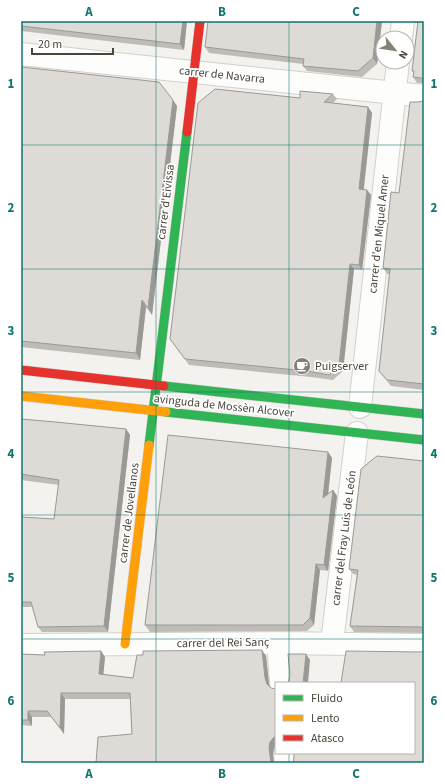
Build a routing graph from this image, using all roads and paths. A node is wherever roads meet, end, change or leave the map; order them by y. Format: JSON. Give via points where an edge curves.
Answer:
{"nodes":[{"id":1,"x":200,"y":21,"type":"edge"},
{"id":2,"x":21,"y":54,"type":"edge"},
{"id":3,"x":397,"y":70,"type":"edge"},
{"id":4,"x":194,"y":72,"type":"junction"},
{"id":5,"x":395,"y":93,"type":"junction"},
{"id":6,"x":424,"y":96,"type":"edge"},
{"id":7,"x":21,"y":370,"type":"edge"},
{"id":8,"x":157,"y":385,"type":"junction"},
{"id":9,"x":21,"y":396,"type":"edge"},
{"id":10,"x":360,"y":407,"type":"junction"},
{"id":11,"x":154,"y":411,"type":"junction"},
{"id":12,"x":424,"y":414,"type":"edge"},
{"id":13,"x":357,"y":433,"type":"junction"},
{"id":14,"x":424,"y":440,"type":"edge"},
{"id":15,"x":278,"y":642,"type":"junction"},
{"id":16,"x":332,"y":643,"type":"junction"},
{"id":17,"x":126,"y":644,"type":"junction"},
{"id":18,"x":21,"y":645,"type":"edge"},
{"id":19,"x":424,"y":645,"type":"edge"},
{"id":20,"x":281,"y":682,"type":"edge"}],
"edges":[{"from":1,"to":4,"type":"main road","name":"carrer d'Eivissa"},
{"from":2,"to":4,"type":"street","name":"carrer de Navarra"},
{"from":3,"to":5,"type":"street","name":"carrer d'en Miquel Amer"},
{"from":4,"to":5,"type":"street","name":"carrer de Navarra"},
{"from":4,"to":8,"type":"main road","name":"carrer d'Eivissa"},
{"from":5,"to":6,"type":"street","name":"carrer de Navarra"},
{"from":5,"to":10,"type":"street","name":"carrer d'en Miquel Amer"},
{"from":7,"to":8,"type":"main road","name":"avinguda de Mossèn Alcover"},
{"from":8,"to":10,"type":"main road","name":"avinguda de Mossèn Alcover"},
{"from":8,"to":11,"type":"main road","name":"carrer de Jovellanos"},
{"from":9,"to":11,"type":"main road","name":"avinguda de Mossèn Alcover"},
{"from":10,"to":12,"type":"main road","name":"avinguda de Mossèn Alcover"},
{"from":11,"to":13,"type":"main road","name":"avinguda de Mossèn Alcover"},
{"from":11,"to":17,"type":"main road","name":"carrer de Jovellanos"},
{"from":13,"to":14,"type":"main road","name":"avinguda de Mossèn Alcover"},
{"from":13,"to":16,"type":"street","name":"carrer del Fray Luis de León"},
{"from":15,"to":16,"type":"street","name":"carrer del Rei Sanç"},
{"from":15,"to":17,"type":"street","name":"carrer del Rei Sanç"},
{"from":15,"to":20,"type":"street"},
{"from":16,"to":19,"type":"street","name":"carrer del Rei Sanç"},
{"from":17,"to":18,"type":"street","name":"carrer del Rei Sanç"}]}
